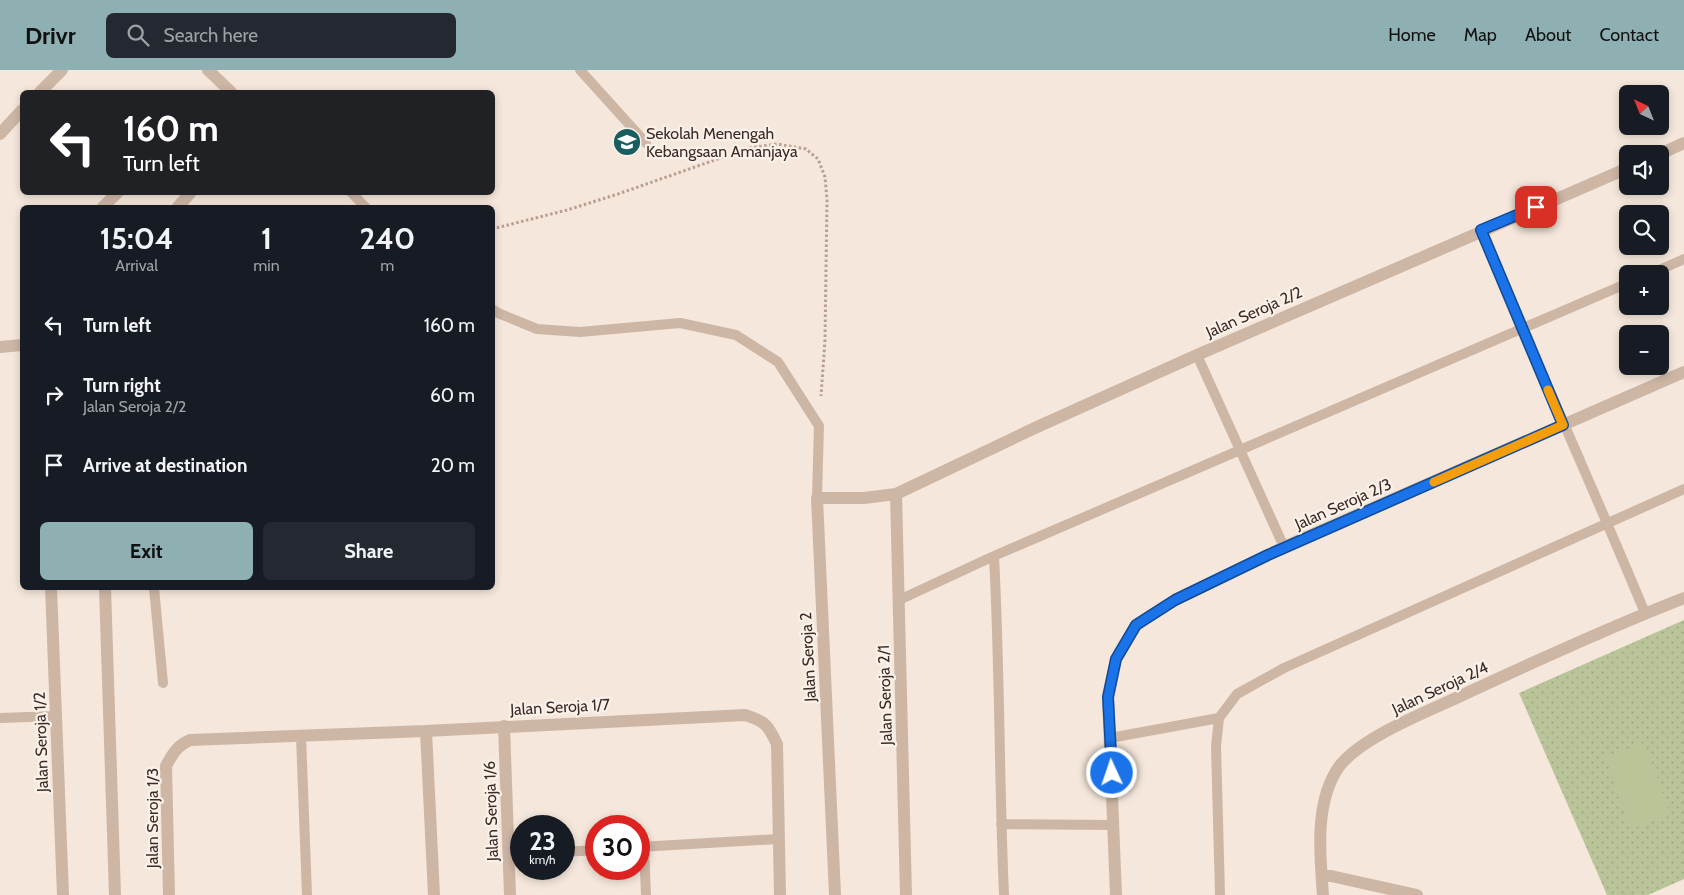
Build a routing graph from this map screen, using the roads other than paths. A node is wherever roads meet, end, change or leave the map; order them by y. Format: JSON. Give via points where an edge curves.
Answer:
{"nodes":[{"id":1,"x":62,"y":70,"type":"edge"},
{"id":2,"x":208,"y":70,"type":"edge"},
{"id":3,"x":580,"y":70,"type":"edge"},
{"id":4,"x":42,"y":90,"type":"edge"},
{"id":5,"x":226,"y":90,"type":"edge"},
{"id":6,"x":20,"y":112,"type":"edge"},
{"id":7,"x":0,"y":134,"type":"edge"},
{"id":8,"x":646,"y":143,"type":"dead end"},
{"id":9,"x":1684,"y":143,"type":"edge"},
{"id":10,"x":1669,"y":150,"type":"edge"},
{"id":11,"x":1619,"y":172,"type":"edge"},
{"id":12,"x":115,"y":195,"type":"edge"},
{"id":13,"x":188,"y":195,"type":"edge"},
{"id":14,"x":354,"y":195,"type":"edge"},
{"id":15,"x":105,"y":205,"type":"edge"},
{"id":16,"x":180,"y":205,"type":"edge"},
{"id":17,"x":363,"y":205,"type":"edge"},
{"id":18,"x":1481,"y":230,"type":"junction"},
{"id":19,"x":1684,"y":259,"type":"edge"},
{"id":20,"x":1669,"y":266,"type":"edge"},
{"id":21,"x":1619,"y":287,"type":"edge"},
{"id":22,"x":495,"y":311,"type":"edge"},
{"id":23,"x":1522,"y":329,"type":"junction"},
{"id":24,"x":20,"y":345,"type":"edge"},
{"id":25,"x":0,"y":346,"type":"edge"},
{"id":26,"x":1197,"y":355,"type":"junction"},
{"id":27,"x":1684,"y":372,"type":"edge"},
{"id":28,"x":1563,"y":425,"type":"junction"},
{"id":29,"x":1240,"y":451,"type":"junction"},
{"id":30,"x":1684,"y":489,"type":"edge"},
{"id":31,"x":896,"y":494,"type":"junction"},
{"id":32,"x":817,"y":498,"type":"junction"},
{"id":33,"x":1608,"y":522,"type":"junction"},
{"id":34,"x":1284,"y":548,"type":"junction"},
{"id":35,"x":994,"y":556,"type":"junction"},
{"id":36,"x":51,"y":590,"type":"edge"},
{"id":37,"x":105,"y":590,"type":"edge"},
{"id":38,"x":154,"y":590,"type":"edge"},
{"id":39,"x":1684,"y":598,"type":"edge"},
{"id":40,"x":899,"y":600,"type":"junction"},
{"id":41,"x":1645,"y":613,"type":"junction"},
{"id":42,"x":162,"y":683,"type":"dead end"},
{"id":43,"x":57,"y":716,"type":"junction"},
{"id":44,"x":0,"y":718,"type":"edge"},
{"id":45,"x":1219,"y":718,"type":"junction"},
{"id":46,"x":504,"y":726,"type":"junction"},
{"id":47,"x":426,"y":731,"type":"junction"},
{"id":48,"x":301,"y":736,"type":"junction"},
{"id":49,"x":1110,"y":738,"type":"junction"},
{"id":50,"x":180,"y":745,"type":"joint"},
{"id":51,"x":512,"y":815,"type":"edge"},
{"id":52,"x":1001,"y":824,"type":"junction"},
{"id":53,"x":1114,"y":824,"type":"junction"},
{"id":54,"x":778,"y":839,"type":"junction"},
{"id":55,"x":650,"y":846,"type":"edge"},
{"id":56,"x":1322,"y":874,"type":"junction"},
{"id":57,"x":512,"y":880,"type":"edge"},
{"id":58,"x":644,"y":880,"type":"edge"},
{"id":59,"x":63,"y":895,"type":"edge"},
{"id":60,"x":116,"y":895,"type":"edge"},
{"id":61,"x":169,"y":895,"type":"edge"},
{"id":62,"x":307,"y":895,"type":"edge"},
{"id":63,"x":434,"y":895,"type":"edge"},
{"id":64,"x":510,"y":895,"type":"edge"},
{"id":65,"x":646,"y":895,"type":"edge"},
{"id":66,"x":780,"y":895,"type":"edge"},
{"id":67,"x":835,"y":895,"type":"edge"},
{"id":68,"x":906,"y":895,"type":"edge"},
{"id":69,"x":1004,"y":895,"type":"edge"},
{"id":70,"x":1116,"y":895,"type":"edge"},
{"id":71,"x":1220,"y":895,"type":"edge"},
{"id":72,"x":1323,"y":895,"type":"edge"},
{"id":73,"x":1417,"y":895,"type":"edge"}],
"edges":[{"from":1,"to":4,"type":"street"},
{"from":2,"to":5,"type":"street"},
{"from":3,"to":8,"type":"lane"},
{"from":6,"to":7,"type":"street"},
{"from":9,"to":10,"type":"street"},
{"from":11,"to":18,"type":"street","name":"Jalan Seroja 2/2"},
{"from":12,"to":15,"type":"street"},
{"from":13,"to":16,"type":"street"},
{"from":14,"to":17,"type":"lane"},
{"from":18,"to":23,"type":"lane"},
{"from":18,"to":26,"type":"street","name":"Jalan Seroja 2/2"},
{"from":19,"to":20,"type":"lane"},
{"from":21,"to":23,"type":"lane"},
{"from":22,"to":32,"type":"lane","via":[[537,329],[580,332],[680,323],[736,335],[778,362],[819,426]]},
{"from":23,"to":28,"type":"lane"},
{"from":23,"to":29,"type":"lane"},
{"from":24,"to":25,"type":"street"},
{"from":26,"to":29,"type":"lane"},
{"from":26,"to":31,"type":"street","name":"Jalan Seroja 2/2"},
{"from":27,"to":28,"type":"street","name":"Jalan Seroja 2/3"},
{"from":28,"to":33,"type":"lane"},
{"from":28,"to":34,"type":"street","name":"Jalan Seroja 2/3"},
{"from":29,"to":34,"type":"lane"},
{"from":29,"to":35,"type":"lane"},
{"from":30,"to":33,"type":"lane"},
{"from":31,"to":32,"type":"street"},
{"from":31,"to":40,"type":"street","name":"Jalan Seroja 2/1"},
{"from":32,"to":67,"type":"street","name":"Jalan Seroja 2"},
{"from":33,"to":41,"type":"lane"},
{"from":33,"to":45,"type":"lane","via":[[1284,668],[1237,694]]},
{"from":34,"to":49,"type":"street","name":"Jalan Seroja 2/3","via":[[1175,600],[1136,625],[1116,659],[1108,697]]},
{"from":35,"to":40,"type":"lane"},
{"from":35,"to":52,"type":"lane"},
{"from":36,"to":43,"type":"street","name":"Jalan Seroja 1/2"},
{"from":37,"to":60,"type":"street"},
{"from":38,"to":42,"type":"lane"},
{"from":39,"to":41,"type":"street","name":"Jalan Seroja 2/4"},
{"from":40,"to":68,"type":"street","name":"Jalan Seroja 2/1"},
{"from":41,"to":56,"type":"street","name":"Jalan Seroja 2/4","via":[[1492,681],[1381,734],[1356,750],[1336,771],[1324,796]]},
{"from":43,"to":44,"type":"lane"},
{"from":43,"to":59,"type":"street","name":"Jalan Seroja 1/2"},
{"from":45,"to":49,"type":"lane"},
{"from":45,"to":71,"type":"lane","via":[[1216,746]]},
{"from":46,"to":47,"type":"street","name":"Jalan Seroja 1/7"},
{"from":46,"to":51,"type":"street","name":"Jalan Seroja 1/6"},
{"from":46,"to":54,"type":"street","name":"Jalan Seroja 1/7","via":[[745,715],[760,719],[771,730],[777,744]]},
{"from":47,"to":48,"type":"street","name":"Jalan Seroja 1/7"},
{"from":47,"to":63,"type":"street"},
{"from":48,"to":50,"type":"street","name":"Jalan Seroja 1/7","via":[[190,740]]},
{"from":48,"to":62,"type":"lane"},
{"from":49,"to":53,"type":"street","name":"Jalan Seroja 2/3"},
{"from":50,"to":61,"type":"street","name":"Jalan Seroja 1/3","via":[[166,766]]},
{"from":52,"to":53,"type":"lane"},
{"from":52,"to":69,"type":"lane"},
{"from":53,"to":70,"type":"street","name":"Jalan Seroja 2/3"},
{"from":54,"to":55,"type":"lane"},
{"from":54,"to":66,"type":"street","name":"Jalan Seroja 1/7"},
{"from":56,"to":72,"type":"street","name":"Jalan Seroja 2/4"},
{"from":56,"to":73,"type":"street"},
{"from":57,"to":64,"type":"street","name":"Jalan Seroja 1/6"},
{"from":58,"to":65,"type":"lane"}]}
